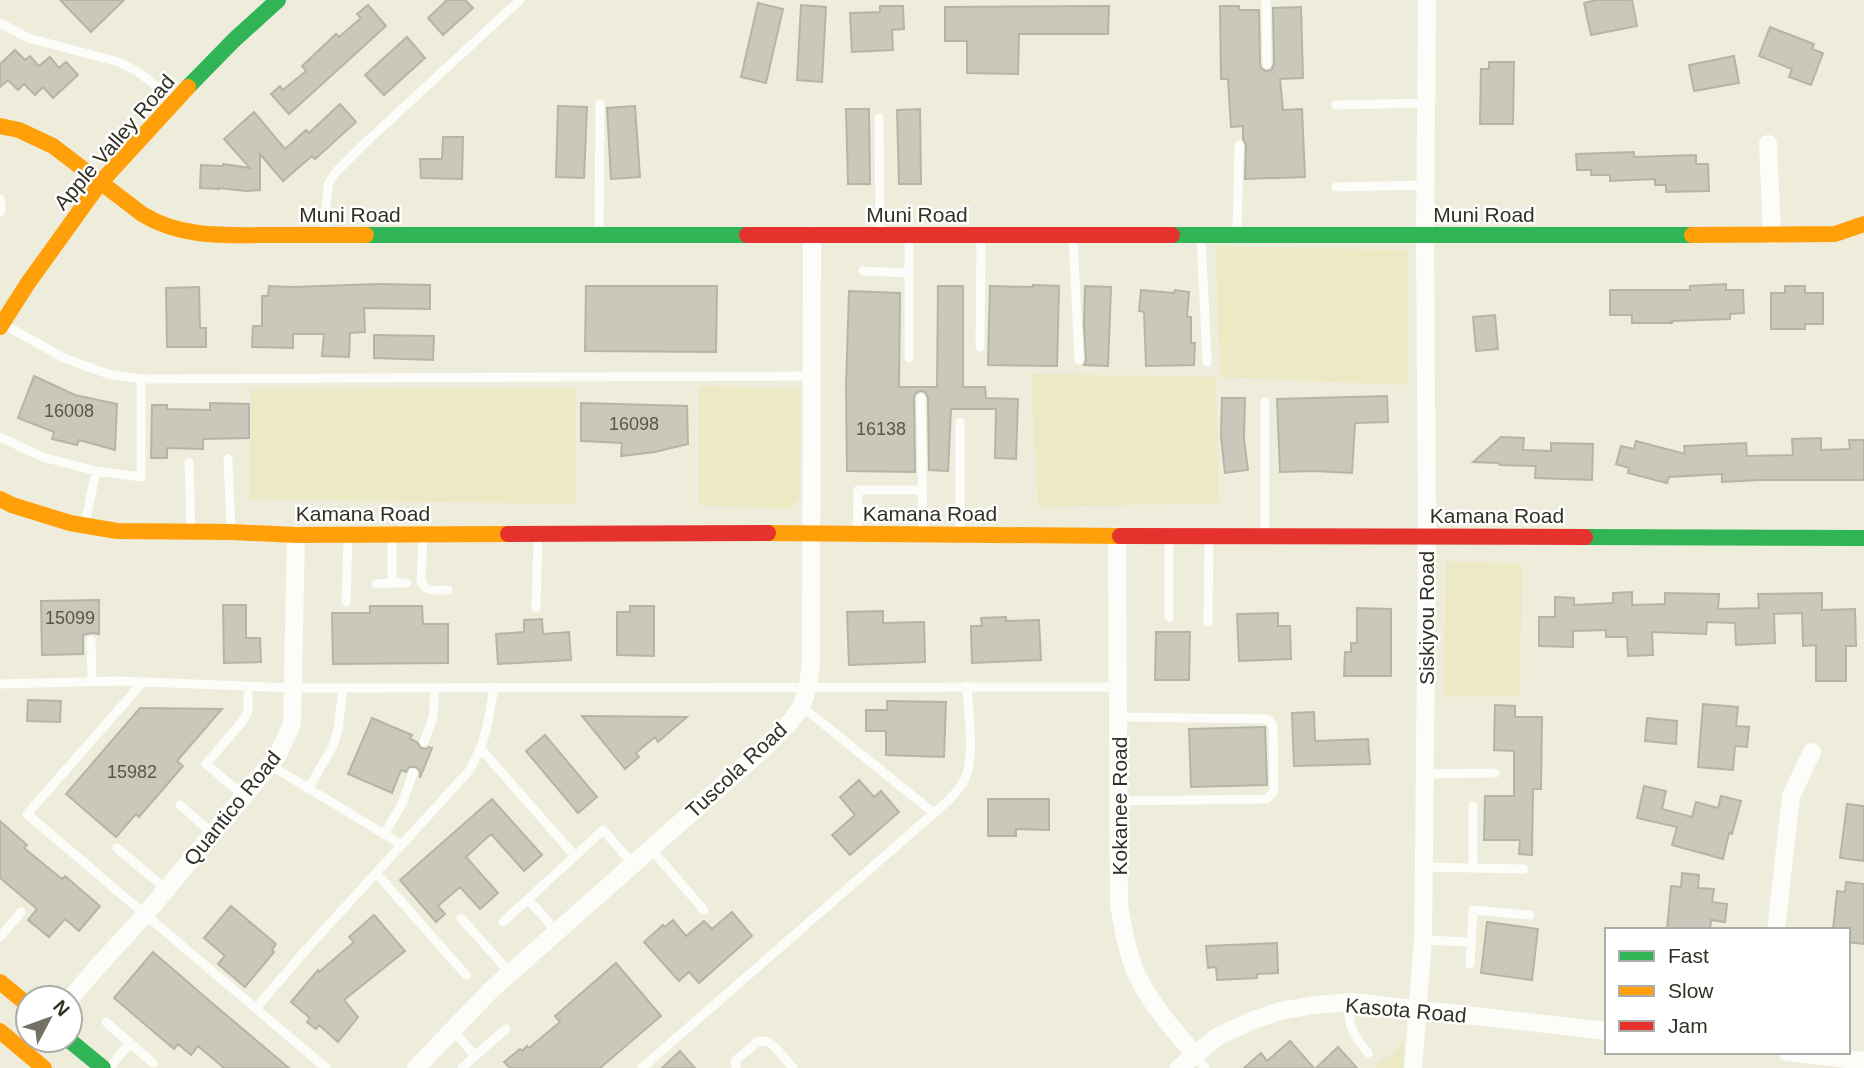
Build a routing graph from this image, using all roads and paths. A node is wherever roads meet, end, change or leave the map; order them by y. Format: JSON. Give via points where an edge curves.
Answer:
{"nodes":[{"id":1,"x":278,"y":0,"type":"edge"},
{"id":2,"x":520,"y":0,"type":"edge"},
{"id":3,"x":1266,"y":0,"type":"edge"},
{"id":4,"x":1427,"y":0,"type":"edge"},
{"id":5,"x":0,"y":23,"type":"edge"},
{"id":6,"x":1267,"y":64,"type":"dead end"},
{"id":7,"x":175,"y":101,"type":"junction"},
{"id":8,"x":1426,"y":103,"type":"junction"},
{"id":9,"x":600,"y":104,"type":"dead end"},
{"id":10,"x":1336,"y":105,"type":"dead end"},
{"id":11,"x":879,"y":118,"type":"dead end"},
{"id":12,"x":0,"y":126,"type":"edge"},
{"id":13,"x":1239,"y":145,"type":"dead end"},
{"id":14,"x":1768,"y":145,"type":"dead end"},
{"id":15,"x":100,"y":183,"type":"junction"},
{"id":16,"x":1425,"y":185,"type":"junction"},
{"id":17,"x":1336,"y":187,"type":"dead end"},
{"id":18,"x":0,"y":199,"type":"edge"},
{"id":19,"x":0,"y":212,"type":"edge"},
{"id":20,"x":1864,"y":224,"type":"edge"},
{"id":21,"x":324,"y":235,"type":"junction"},
{"id":22,"x":599,"y":235,"type":"junction"},
{"id":23,"x":812,"y":235,"type":"junction"},
{"id":24,"x":880,"y":235,"type":"junction"},
{"id":25,"x":909,"y":235,"type":"junction"},
{"id":26,"x":1073,"y":235,"type":"junction"},
{"id":27,"x":1201,"y":235,"type":"junction"},
{"id":28,"x":1237,"y":235,"type":"junction"},
{"id":29,"x":1425,"y":235,"type":"junction"},
{"id":30,"x":1772,"y":235,"type":"junction"},
{"id":31,"x":981,"y":236,"type":"junction"},
{"id":32,"x":863,"y":271,"type":"dead end"},
{"id":33,"x":909,"y":273,"type":"junction"},
{"id":34,"x":1,"y":324,"type":"edge"},
{"id":35,"x":981,"y":347,"type":"dead end"},
{"id":36,"x":909,"y":358,"type":"dead end"},
{"id":37,"x":1079,"y":360,"type":"dead end"},
{"id":38,"x":1207,"y":362,"type":"dead end"},
{"id":39,"x":812,"y":376,"type":"junction"},
{"id":40,"x":141,"y":379,"type":"junction"},
{"id":41,"x":921,"y":398,"type":"dead end"},
{"id":42,"x":1265,"y":402,"type":"dead end"},
{"id":43,"x":960,"y":422,"type":"dead end"},
{"id":44,"x":0,"y":437,"type":"edge"},
{"id":45,"x":228,"y":459,"type":"dead end"},
{"id":46,"x":189,"y":462,"type":"dead end"},
{"id":47,"x":96,"y":471,"type":"junction"},
{"id":48,"x":922,"y":490,"type":"junction"},
{"id":49,"x":0,"y":499,"type":"edge"},
{"id":50,"x":85,"y":525,"type":"junction"},
{"id":51,"x":191,"y":532,"type":"junction"},
{"id":52,"x":231,"y":532,"type":"junction"},
{"id":53,"x":813,"y":533,"type":"junction"},
{"id":54,"x":538,"y":534,"type":"junction"},
{"id":55,"x":857,"y":534,"type":"junction"},
{"id":56,"x":923,"y":534,"type":"junction"},
{"id":57,"x":960,"y":534,"type":"junction"},
{"id":58,"x":296,"y":535,"type":"junction"},
{"id":59,"x":348,"y":535,"type":"junction"},
{"id":60,"x":392,"y":535,"type":"junction"},
{"id":61,"x":423,"y":535,"type":"junction"},
{"id":62,"x":1117,"y":536,"type":"junction"},
{"id":63,"x":1169,"y":536,"type":"junction"},
{"id":64,"x":1209,"y":536,"type":"junction"},
{"id":65,"x":1265,"y":536,"type":"junction"},
{"id":66,"x":1427,"y":536,"type":"junction"},
{"id":67,"x":1864,"y":538,"type":"edge"},
{"id":68,"x":392,"y":583,"type":"junction"},
{"id":69,"x":407,"y":583,"type":"dead end"},
{"id":70,"x":376,"y":584,"type":"dead end"},
{"id":71,"x":448,"y":590,"type":"dead end"},
{"id":72,"x":346,"y":602,"type":"dead end"},
{"id":73,"x":536,"y":608,"type":"dead end"},
{"id":74,"x":1169,"y":617,"type":"dead end"},
{"id":75,"x":1208,"y":622,"type":"dead end"},
{"id":76,"x":91,"y":640,"type":"dead end"},
{"id":77,"x":93,"y":682,"type":"junction"},
{"id":78,"x":143,"y":682,"type":"junction"},
{"id":79,"x":0,"y":684,"type":"edge"},
{"id":80,"x":248,"y":686,"type":"junction"},
{"id":81,"x":808,"y":686,"type":"junction"},
{"id":82,"x":494,"y":687,"type":"junction"},
{"id":83,"x":967,"y":687,"type":"junction"},
{"id":84,"x":1118,"y":687,"type":"junction"},
{"id":85,"x":294,"y":688,"type":"junction"},
{"id":86,"x":343,"y":688,"type":"junction"},
{"id":87,"x":435,"y":688,"type":"junction"},
{"id":88,"x":801,"y":706,"type":"junction"},
{"id":89,"x":1118,"y":717,"type":"junction"},
{"id":90,"x":424,"y":742,"type":"dead end"},
{"id":91,"x":481,"y":749,"type":"junction"},
{"id":92,"x":1812,"y":751,"type":"dead end"},
{"id":93,"x":270,"y":765,"type":"junction"},
{"id":94,"x":413,"y":773,"type":"dead end"},
{"id":95,"x":1425,"y":774,"type":"junction"},
{"id":96,"x":1495,"y":774,"type":"dead end"},
{"id":97,"x":308,"y":789,"type":"junction"},
{"id":98,"x":244,"y":796,"type":"junction"},
{"id":99,"x":1119,"y":801,"type":"junction"},
{"id":100,"x":180,"y":805,"type":"dead end"},
{"id":101,"x":1473,"y":806,"type":"dead end"},
{"id":102,"x":934,"y":813,"type":"junction"},
{"id":103,"x":213,"y":834,"type":"junction"},
{"id":104,"x":384,"y":834,"type":"junction"},
{"id":105,"x":402,"y":845,"type":"junction"},
{"id":106,"x":117,"y":848,"type":"dead end"},
{"id":107,"x":651,"y":849,"type":"junction"},
{"id":108,"x":575,"y":856,"type":"junction"},
{"id":109,"x":633,"y":864,"type":"junction"},
{"id":110,"x":1424,"y":867,"type":"junction"},
{"id":111,"x":1473,"y":868,"type":"junction"},
{"id":112,"x":1524,"y":869,"type":"dead end"},
{"id":113,"x":376,"y":873,"type":"junction"},
{"id":114,"x":166,"y":889,"type":"junction"},
{"id":115,"x":528,"y":899,"type":"junction"},
{"id":116,"x":704,"y":910,"type":"dead end"},
{"id":117,"x":21,"y":912,"type":"dead end"},
{"id":118,"x":145,"y":915,"type":"junction"},
{"id":119,"x":1530,"y":915,"type":"dead end"},
{"id":120,"x":461,"y":918,"type":"dead end"},
{"id":121,"x":503,"y":922,"type":"dead end"},
{"id":122,"x":1776,"y":928,"type":"edge"},
{"id":123,"x":556,"y":932,"type":"junction"},
{"id":124,"x":0,"y":937,"type":"edge"},
{"id":125,"x":1423,"y":940,"type":"junction"},
{"id":126,"x":1471,"y":942,"type":"junction"},
{"id":127,"x":1470,"y":964,"type":"dead end"},
{"id":128,"x":510,"y":973,"type":"junction"},
{"id":129,"x":466,"y":975,"type":"dead end"},
{"id":130,"x":0,"y":982,"type":"edge"},
{"id":131,"x":82,"y":984,"type":"edge"},
{"id":132,"x":14,"y":994,"type":"edge"},
{"id":133,"x":1348,"y":1003,"type":"junction"},
{"id":134,"x":256,"y":1008,"type":"junction"},
{"id":135,"x":1419,"y":1010,"type":"junction"},
{"id":136,"x":106,"y":1022,"type":"dead end"},
{"id":137,"x":452,"y":1029,"type":"junction"},
{"id":138,"x":506,"y":1029,"type":"dead end"},
{"id":139,"x":0,"y":1031,"type":"edge"},
{"id":140,"x":1605,"y":1031,"type":"edge"},
{"id":141,"x":130,"y":1043,"type":"junction"},
{"id":142,"x":84,"y":1052,"type":"edge"},
{"id":143,"x":1368,"y":1053,"type":"dead end"},
{"id":144,"x":1804,"y":1054,"type":"edge"},
{"id":145,"x":475,"y":1056,"type":"junction"},
{"id":146,"x":1864,"y":1061,"type":"edge"},
{"id":147,"x":1200,"y":1062,"type":"edge"},
{"id":148,"x":153,"y":1063,"type":"dead end"},
{"id":149,"x":44,"y":1068,"type":"edge"},
{"id":150,"x":103,"y":1068,"type":"edge"},
{"id":151,"x":109,"y":1068,"type":"edge"},
{"id":152,"x":326,"y":1068,"type":"edge"},
{"id":153,"x":416,"y":1068,"type":"edge"},
{"id":154,"x":462,"y":1068,"type":"edge"},
{"id":155,"x":642,"y":1068,"type":"edge"},
{"id":156,"x":736,"y":1068,"type":"edge"},
{"id":157,"x":793,"y":1068,"type":"edge"},
{"id":158,"x":1179,"y":1068,"type":"edge"},
{"id":159,"x":1413,"y":1068,"type":"edge"}],
"edges":[{"from":1,"to":7,"type":"street","name":"Apple Valley Road"},
{"from":2,"to":21,"type":"lane","via":[[335,173],[328,185]]},
{"from":3,"to":6,"type":"lane"},
{"from":4,"to":8,"type":"street","name":"Siskiyou Road"},
{"from":5,"to":7,"type":"lane","via":[[28,38],[119,62]]},
{"from":7,"to":15,"type":"street","name":"Apple Valley Road"},
{"from":8,"to":10,"type":"lane"},
{"from":8,"to":16,"type":"street","name":"Siskiyou Road"},
{"from":9,"to":22,"type":"lane"},
{"from":11,"to":24,"type":"lane"},
{"from":12,"to":15,"type":"street","name":"Muni Road","via":[[54,145]]},
{"from":13,"to":28,"type":"lane"},
{"from":14,"to":30,"type":"street"},
{"from":15,"to":21,"type":"street","name":"Muni Road","via":[[150,219],[180,231]]},
{"from":15,"to":34,"type":"street","name":"Apple Valley Road"},
{"from":16,"to":17,"type":"lane"},
{"from":16,"to":29,"type":"street","name":"Siskiyou Road"},
{"from":18,"to":19,"type":"lane"},
{"from":20,"to":30,"type":"street","name":"Muni Road","via":[[1835,234]]},
{"from":21,"to":22,"type":"street","name":"Muni Road"},
{"from":22,"to":23,"type":"street","name":"Muni Road"},
{"from":23,"to":24,"type":"street","name":"Muni Road"},
{"from":23,"to":39,"type":"street","name":"Tuscola Road"},
{"from":24,"to":25,"type":"street","name":"Muni Road"},
{"from":25,"to":31,"type":"street","name":"Muni Road"},
{"from":25,"to":33,"type":"lane"},
{"from":26,"to":27,"type":"street","name":"Muni Road"},
{"from":26,"to":31,"type":"street","name":"Muni Road"},
{"from":26,"to":37,"type":"lane"},
{"from":27,"to":28,"type":"street","name":"Muni Road"},
{"from":27,"to":38,"type":"lane"},
{"from":28,"to":29,"type":"street","name":"Muni Road"},
{"from":29,"to":30,"type":"street","name":"Muni Road"},
{"from":29,"to":66,"type":"street","name":"Siskiyou Road"},
{"from":31,"to":35,"type":"lane"},
{"from":32,"to":33,"type":"lane"},
{"from":33,"to":36,"type":"lane"},
{"from":34,"to":40,"type":"lane","via":[[64,358],[108,374]]},
{"from":39,"to":40,"type":"lane"},
{"from":39,"to":53,"type":"street","name":"Tuscola Road"},
{"from":40,"to":47,"type":"lane","via":[[141,477]]},
{"from":41,"to":48,"type":"lane"},
{"from":42,"to":65,"type":"lane"},
{"from":43,"to":57,"type":"lane"},
{"from":44,"to":47,"type":"lane","via":[[42,457]]},
{"from":45,"to":52,"type":"lane"},
{"from":46,"to":51,"type":"lane"},
{"from":47,"to":50,"type":"lane"},
{"from":48,"to":55,"type":"lane","via":[[858,490]]},
{"from":48,"to":56,"type":"lane"},
{"from":49,"to":50,"type":"street","name":"Kamana Road"},
{"from":50,"to":51,"type":"street","name":"Kamana Road","via":[[117,531]]},
{"from":51,"to":52,"type":"street","name":"Kamana Road"},
{"from":52,"to":58,"type":"street","name":"Kamana Road"},
{"from":53,"to":54,"type":"street","name":"Kamana Road"},
{"from":53,"to":55,"type":"street","name":"Kamana Road"},
{"from":53,"to":81,"type":"street","name":"Tuscola Road"},
{"from":54,"to":61,"type":"street","name":"Kamana Road"},
{"from":54,"to":73,"type":"lane"},
{"from":55,"to":56,"type":"street","name":"Kamana Road"},
{"from":56,"to":57,"type":"street","name":"Kamana Road"},
{"from":57,"to":62,"type":"street","name":"Kamana Road"},
{"from":58,"to":59,"type":"street","name":"Kamana Road"},
{"from":58,"to":85,"type":"street","name":"Quantico Road"},
{"from":59,"to":60,"type":"street","name":"Kamana Road"},
{"from":59,"to":72,"type":"lane"},
{"from":60,"to":61,"type":"street","name":"Kamana Road"},
{"from":60,"to":68,"type":"lane"},
{"from":61,"to":71,"type":"lane","via":[[424,587]]},
{"from":62,"to":63,"type":"street","name":"Kamana Road"},
{"from":62,"to":84,"type":"street","name":"Kokanee Road"},
{"from":63,"to":64,"type":"street","name":"Kamana Road"},
{"from":63,"to":74,"type":"lane"},
{"from":64,"to":65,"type":"street","name":"Kamana Road"},
{"from":64,"to":75,"type":"lane"},
{"from":65,"to":66,"type":"street","name":"Kamana Road"},
{"from":66,"to":67,"type":"street","name":"Kamana Road"},
{"from":66,"to":95,"type":"street","name":"Siskiyou Road"},
{"from":68,"to":69,"type":"lane"},
{"from":68,"to":70,"type":"lane"},
{"from":76,"to":77,"type":"lane"},
{"from":77,"to":78,"type":"lane"},
{"from":77,"to":79,"type":"lane"},
{"from":78,"to":80,"type":"lane"},
{"from":78,"to":118,"type":"lane","via":[[27,814]]},
{"from":80,"to":85,"type":"lane"},
{"from":80,"to":98,"type":"lane","via":[[248,711],[206,764]]},
{"from":81,"to":82,"type":"lane"},
{"from":81,"to":83,"type":"lane"},
{"from":81,"to":88,"type":"street","name":"Tuscola Road"},
{"from":82,"to":87,"type":"lane"},
{"from":82,"to":91,"type":"lane"},
{"from":83,"to":84,"type":"lane"},
{"from":83,"to":102,"type":"lane","via":[[970,749],[966,776]]},
{"from":84,"to":89,"type":"street","name":"Kokanee Road"},
{"from":85,"to":86,"type":"lane"},
{"from":85,"to":93,"type":"street","name":"Quantico Road","via":[[292,724]]},
{"from":86,"to":87,"type":"lane"},
{"from":86,"to":97,"type":"lane","via":[[333,746]]},
{"from":87,"to":90,"type":"lane","via":[[433,717]]},
{"from":88,"to":102,"type":"lane"},
{"from":88,"to":107,"type":"street","name":"Tuscola Road","via":[[760,752]]},
{"from":89,"to":99,"type":"street","name":"Kokanee Road"},
{"from":89,"to":99,"type":"lane","via":[[1268,719],[1273,726],[1274,791],[1267,799]]},
{"from":91,"to":105,"type":"lane","via":[[468,772]]},
{"from":91,"to":108,"type":"lane"},
{"from":92,"to":122,"type":"street","via":[[1791,796]]},
{"from":93,"to":97,"type":"lane"},
{"from":93,"to":98,"type":"street","name":"Quantico Road"},
{"from":94,"to":104,"type":"lane"},
{"from":95,"to":96,"type":"lane"},
{"from":95,"to":110,"type":"street","name":"Siskiyou Road"},
{"from":97,"to":104,"type":"lane"},
{"from":98,"to":103,"type":"street","name":"Quantico Road"},
{"from":99,"to":147,"type":"street","name":"Kokanee Road","via":[[1119,906],[1126,942],[1137,975],[1160,1014]]},
{"from":100,"to":103,"type":"lane"},
{"from":101,"to":111,"type":"lane"},
{"from":102,"to":155,"type":"lane"},
{"from":103,"to":114,"type":"street","name":"Quantico Road"},
{"from":104,"to":105,"type":"lane"},
{"from":105,"to":113,"type":"lane"},
{"from":106,"to":114,"type":"lane"},
{"from":107,"to":109,"type":"street","name":"Tuscola Road"},
{"from":107,"to":116,"type":"lane"},
{"from":108,"to":109,"type":"lane","via":[[603,830]]},
{"from":108,"to":115,"type":"lane"},
{"from":109,"to":123,"type":"street","name":"Tuscola Road"},
{"from":110,"to":111,"type":"lane"},
{"from":110,"to":125,"type":"street","name":"Siskiyou Road"},
{"from":111,"to":112,"type":"lane"},
{"from":113,"to":129,"type":"lane"},
{"from":113,"to":134,"type":"lane"},
{"from":114,"to":118,"type":"street","name":"Quantico Road"},
{"from":115,"to":121,"type":"lane"},
{"from":115,"to":123,"type":"lane"},
{"from":117,"to":124,"type":"lane"},
{"from":118,"to":131,"type":"street","name":"Quantico Road"},
{"from":118,"to":134,"type":"lane"},
{"from":119,"to":126,"type":"lane","via":[[1473,910]]},
{"from":120,"to":128,"type":"lane"},
{"from":123,"to":128,"type":"street","name":"Tuscola Road"},
{"from":125,"to":126,"type":"lane"},
{"from":125,"to":135,"type":"street","name":"Siskiyou Road"},
{"from":126,"to":127,"type":"lane"},
{"from":128,"to":137,"type":"street","name":"Tuscola Road"},
{"from":130,"to":132,"type":"street"},
{"from":133,"to":135,"type":"street","name":"Kasota Road"},
{"from":133,"to":143,"type":"lane","via":[[1348,1024]]},
{"from":133,"to":147,"type":"street","name":"Kasota Road","via":[[1280,1011],[1251,1021],[1217,1037]]},
{"from":134,"to":152,"type":"lane"},
{"from":135,"to":140,"type":"street","name":"Kasota Road"},
{"from":135,"to":159,"type":"street","name":"Siskiyou Road"},
{"from":136,"to":141,"type":"lane"},
{"from":137,"to":145,"type":"lane"},
{"from":137,"to":153,"type":"street","name":"Tuscola Road"},
{"from":138,"to":145,"type":"lane"},
{"from":139,"to":149,"type":"street"},
{"from":141,"to":148,"type":"lane"},
{"from":141,"to":151,"type":"lane"},
{"from":142,"to":150,"type":"street"},
{"from":144,"to":146,"type":"street"},
{"from":145,"to":154,"type":"lane"},
{"from":147,"to":158,"type":"street","name":"Kasota Road"},
{"from":156,"to":157,"type":"lane","via":[[735,1061],[757,1042],[766,1041]]}]}
